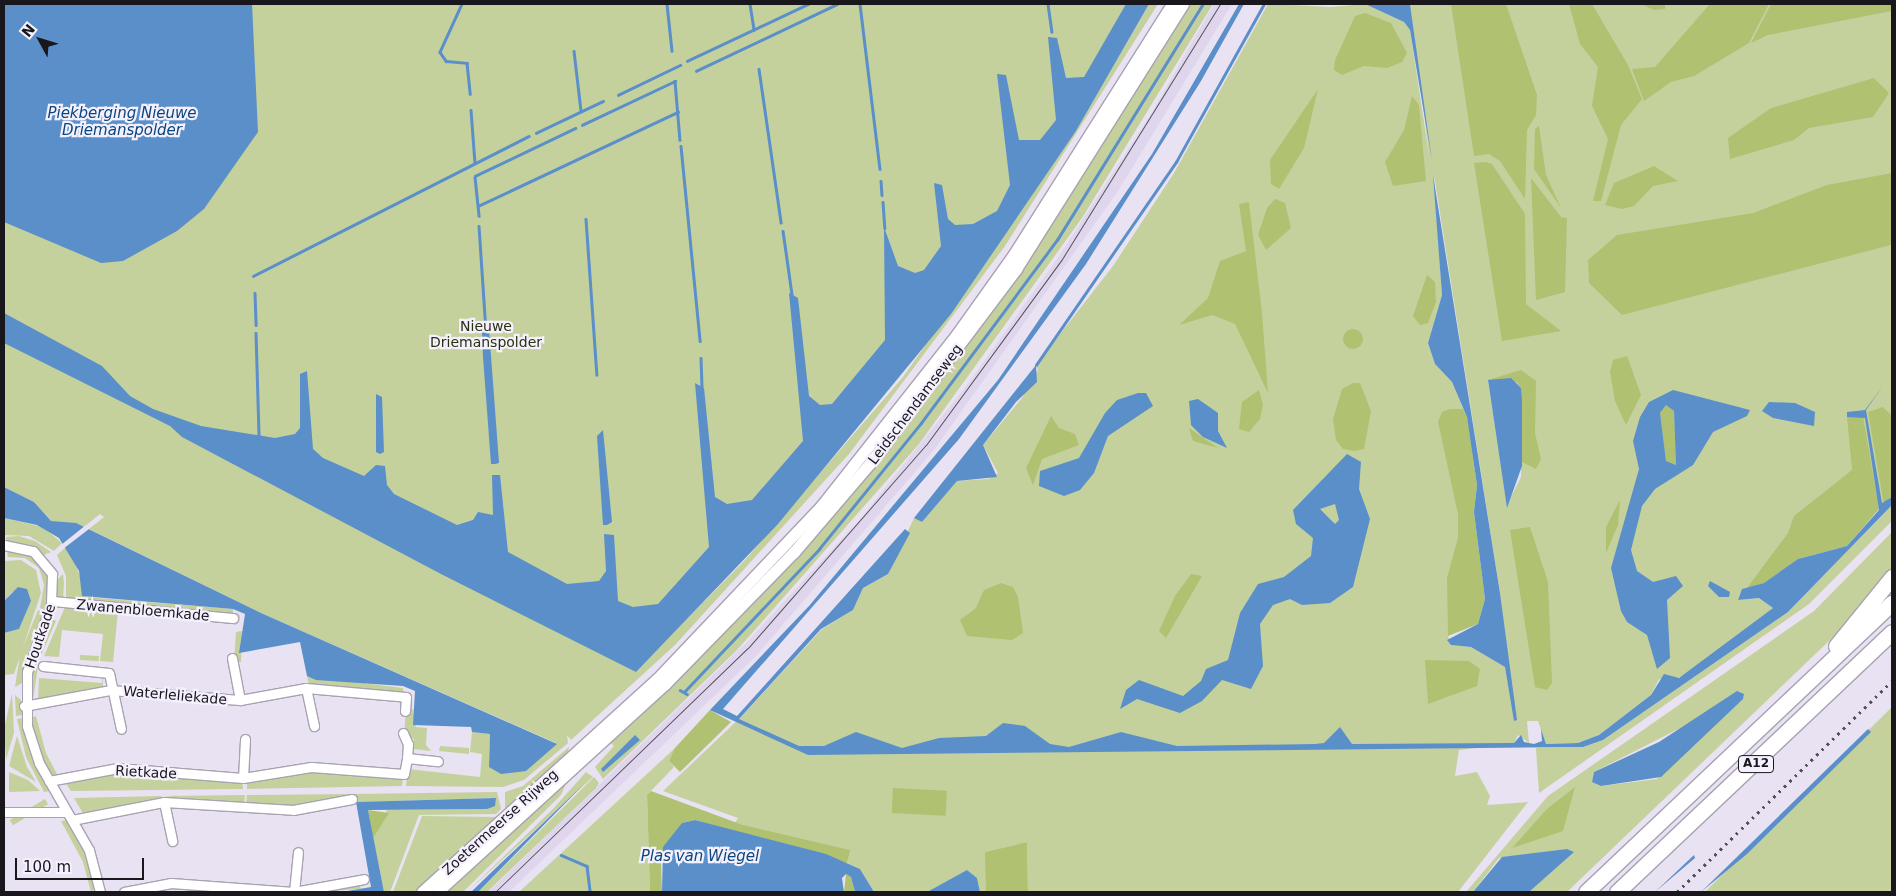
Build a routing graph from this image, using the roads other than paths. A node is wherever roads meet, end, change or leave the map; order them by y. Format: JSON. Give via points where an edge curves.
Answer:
{"nodes":[{"id":1,"x":1172,"y":4,"type":"edge"},
{"id":2,"x":1184,"y":4,"type":"edge"},
{"id":3,"x":4,"y":545,"type":"edge"},
{"id":4,"x":1892,"y":577,"type":"edge"},
{"id":5,"x":52,"y":602,"type":"junction"},
{"id":6,"x":1892,"y":603,"type":"edge"},
{"id":7,"x":233,"y":618,"type":"dead end"},
{"id":8,"x":1892,"y":632,"type":"edge"},
{"id":9,"x":232,"y":658,"type":"dead end"},
{"id":10,"x":42,"y":666,"type":"dead end"},
{"id":11,"x":306,"y":688,"type":"junction"},
{"id":12,"x":110,"y":690,"type":"junction"},
{"id":13,"x":240,"y":700,"type":"junction"},
{"id":14,"x":24,"y":706,"type":"junction"},
{"id":15,"x":405,"y":711,"type":"dead end"},
{"id":16,"x":1780,"y":713,"type":"junction"},
{"id":17,"x":314,"y":726,"type":"dead end"},
{"id":18,"x":121,"y":729,"type":"dead end"},
{"id":19,"x":403,"y":733,"type":"dead end"},
{"id":20,"x":244,"y":739,"type":"dead end"},
{"id":21,"x":582,"y":754,"type":"junction"},
{"id":22,"x":407,"y":758,"type":"junction"},
{"id":23,"x":438,"y":761,"type":"dead end"},
{"id":24,"x":243,"y":778,"type":"junction"},
{"id":25,"x":49,"y":781,"type":"junction"},
{"id":26,"x":352,"y":799,"type":"dead end"},
{"id":27,"x":164,"y":802,"type":"junction"},
{"id":28,"x":4,"y":812,"type":"edge"},
{"id":29,"x":65,"y":812,"type":"junction"},
{"id":30,"x":72,"y":820,"type":"junction"},
{"id":31,"x":172,"y":841,"type":"dead end"},
{"id":32,"x":298,"y":852,"type":"dead end"},
{"id":33,"x":364,"y":879,"type":"dead end"},
{"id":34,"x":179,"y":888,"type":"edge"},
{"id":35,"x":100,"y":892,"type":"edge"},
{"id":36,"x":124,"y":892,"type":"edge"},
{"id":37,"x":294,"y":892,"type":"edge"},
{"id":38,"x":422,"y":892,"type":"edge"},
{"id":39,"x":437,"y":892,"type":"edge"},
{"id":40,"x":1586,"y":892,"type":"edge"},
{"id":41,"x":1617,"y":892,"type":"edge"}],
"edges":[{"from":1,"to":21,"type":"main road","name":"Leidschendamseweg","via":[[1055,195],[957,334],[852,467],[742,594]]},
{"from":2,"to":21,"type":"main road","name":"Leidschendamseweg","via":[[1016,269],[870,463],[731,619]]},
{"from":3,"to":5,"type":"street","name":"Houtkade","via":[[24,547],[45,561],[53,582]]},
{"from":4,"to":16,"type":"highway","number":"A12"},
{"from":5,"to":7,"type":"street","name":"Zwanenbloemkade"},
{"from":5,"to":14,"type":"street","name":"Houtkade","via":[[29,660]]},
{"from":6,"to":16,"type":"highway","number":"A12"},
{"from":8,"to":41,"type":"highway","number":"A12"},
{"from":9,"to":13,"type":"street","name":"Waterleliekade"},
{"from":10,"to":12,"type":"street","name":"Waterleliekade","via":[[109,674]]},
{"from":11,"to":13,"type":"street","name":"Waterleliekade"},
{"from":11,"to":15,"type":"street","name":"Waterleliekade","via":[[406,697]]},
{"from":11,"to":17,"type":"street"},
{"from":12,"to":13,"type":"street","name":"Waterleliekade"},
{"from":12,"to":14,"type":"street","name":"Waterleliekade"},
{"from":12,"to":18,"type":"street","name":"Waterleliekade"},
{"from":14,"to":25,"type":"street","name":"Houtkade","via":[[34,753]]},
{"from":16,"to":40,"type":"highway","number":"A12"},
{"from":19,"to":22,"type":"street","via":[[408,744]]},
{"from":20,"to":24,"type":"street"},
{"from":21,"to":38,"type":"main road","name":"Zoetermeerse Rijweg"},
{"from":21,"to":39,"type":"main road","name":"Zoetermeerse Rijweg"},
{"from":22,"to":23,"type":"street"},
{"from":22,"to":24,"type":"street","name":"Rietkade","via":[[404,774],[311,767]]},
{"from":24,"to":25,"type":"street","name":"Rietkade","via":[[118,768]]},
{"from":25,"to":29,"type":"street","name":"Houtkade"},
{"from":26,"to":27,"type":"street","via":[[293,810]]},
{"from":27,"to":30,"type":"street"},
{"from":27,"to":31,"type":"street"},
{"from":28,"to":29,"type":"street"},
{"from":29,"to":30,"type":"street","name":"Houtkade"},
{"from":30,"to":35,"type":"street","name":"Houtkade","via":[[94,864]]},
{"from":32,"to":37,"type":"street"},
{"from":33,"to":37,"type":"street"},
{"from":34,"to":36,"type":"street"},
{"from":34,"to":37,"type":"street"}]}
